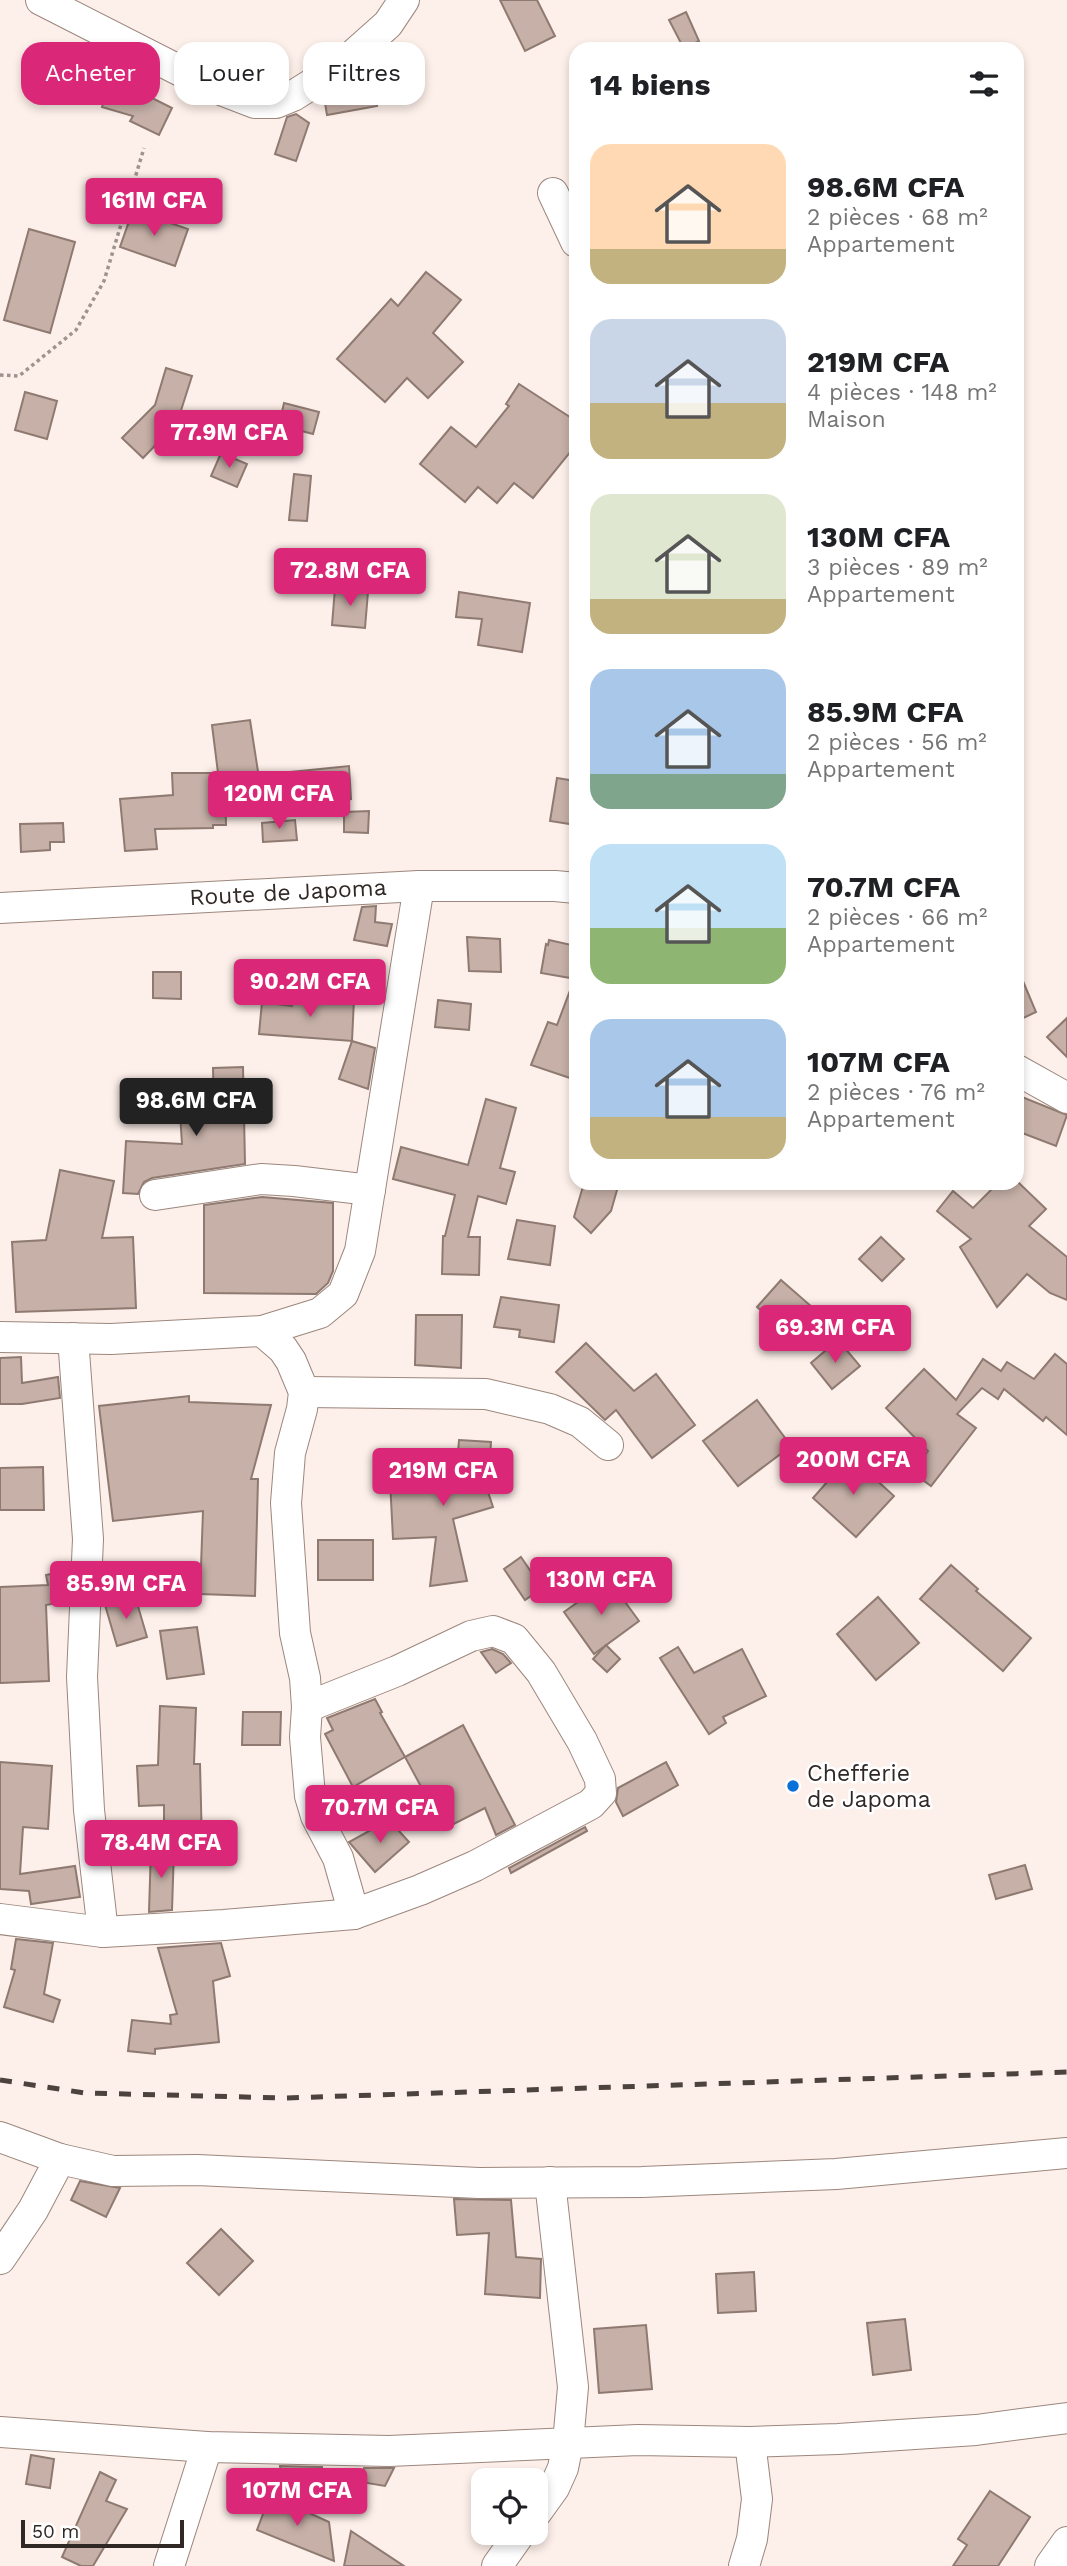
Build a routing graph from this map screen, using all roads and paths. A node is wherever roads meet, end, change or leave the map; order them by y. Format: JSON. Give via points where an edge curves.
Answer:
{"nodes":[{"id":1,"x":40,"y":0,"type":"edge"},
{"id":2,"x":404,"y":0,"type":"edge"},
{"id":3,"x":144,"y":148,"type":"dead end"},
{"id":4,"x":553,"y":192,"type":"dead end"},
{"id":5,"x":569,"y":227,"type":"edge"},
{"id":6,"x":0,"y":375,"type":"edge"},
{"id":7,"x":419,"y":887,"type":"junction"},
{"id":8,"x":569,"y":887,"type":"edge"},
{"id":9,"x":0,"y":908,"type":"edge"},
{"id":10,"x":1024,"y":1074,"type":"edge"},
{"id":11,"x":1067,"y":1098,"type":"edge"},
{"id":12,"x":370,"y":1190,"type":"junction"},
{"id":13,"x":155,"y":1195,"type":"dead end"},
{"id":14,"x":262,"y":1331,"type":"junction"},
{"id":15,"x":0,"y":1337,"type":"edge"},
{"id":16,"x":73,"y":1338,"type":"junction"},
{"id":17,"x":304,"y":1392,"type":"junction"},
{"id":18,"x":608,"y":1444,"type":"dead end"},
{"id":19,"x":307,"y":1707,"type":"junction"},
{"id":20,"x":354,"y":1914,"type":"junction"},
{"id":21,"x":0,"y":1919,"type":"edge"},
{"id":22,"x":103,"y":1932,"type":"junction"},
{"id":23,"x":0,"y":2137,"type":"edge"},
{"id":24,"x":1067,"y":2153,"type":"edge"},
{"id":25,"x":60,"y":2159,"type":"junction"},
{"id":26,"x":550,"y":2182,"type":"junction"},
{"id":27,"x":0,"y":2259,"type":"edge"},
{"id":28,"x":1067,"y":2418,"type":"edge"},
{"id":29,"x":0,"y":2432,"type":"edge"},
{"id":30,"x":750,"y":2442,"type":"junction"},
{"id":31,"x":568,"y":2443,"type":"junction"},
{"id":32,"x":207,"y":2447,"type":"junction"},
{"id":33,"x":548,"y":2494,"type":"edge"},
{"id":34,"x":1067,"y":2542,"type":"edge"},
{"id":35,"x":511,"y":2545,"type":"edge"},
{"id":36,"x":169,"y":2566,"type":"edge"},
{"id":37,"x":496,"y":2566,"type":"edge"},
{"id":38,"x":744,"y":2566,"type":"edge"},
{"id":39,"x":1050,"y":2566,"type":"edge"}],
"edges":[{"from":1,"to":2,"type":"street","via":[[208,85],[255,103],[276,103],[342,65],[388,24]]},
{"from":3,"to":6,"type":"path","via":[[104,281],[76,330],[19,376]]},
{"from":4,"to":5,"type":"street"},
{"from":7,"to":8,"type":"street","name":"Route de Japoma"},
{"from":7,"to":9,"type":"street","name":"Route de Japoma"},
{"from":7,"to":12,"type":"street"},
{"from":10,"to":11,"type":"street"},
{"from":12,"to":13,"type":"street","via":[[261,1180]]},
{"from":12,"to":14,"type":"street","via":[[360,1251],[343,1294],[320,1313]]},
{"from":14,"to":16,"type":"street"},
{"from":14,"to":17,"type":"street","via":[[292,1361]]},
{"from":15,"to":16,"type":"street"},
{"from":16,"to":22,"type":"street","via":[[88,1539],[82,1677],[86,1757]]},
{"from":17,"to":18,"type":"street","via":[[486,1394],[550,1409],[580,1422]]},
{"from":17,"to":19,"type":"street","via":[[290,1454],[286,1503],[295,1633]]},
{"from":19,"to":20,"type":"street","via":[[310,1796],[338,1858]]},
{"from":19,"to":20,"type":"street","via":[[471,1636],[493,1631],[514,1639],[541,1672],[600,1779],[601,1793],[592,1804],[475,1866]]},
{"from":20,"to":22,"type":"street"},
{"from":21,"to":22,"type":"street"},
{"from":23,"to":25,"type":"street"},
{"from":24,"to":26,"type":"street","via":[[836,2174]]},
{"from":25,"to":26,"type":"street","via":[[113,2171],[197,2169],[480,2183]]},
{"from":25,"to":27,"type":"street"},
{"from":26,"to":31,"type":"street","via":[[573,2387]]},
{"from":28,"to":30,"type":"street","via":[[976,2430]]},
{"from":29,"to":32,"type":"street"},
{"from":30,"to":31,"type":"street"},
{"from":30,"to":38,"type":"street","via":[[757,2499]]},
{"from":31,"to":32,"type":"street","via":[[388,2451]]},
{"from":31,"to":33,"type":"street"},
{"from":32,"to":36,"type":"street"},
{"from":34,"to":39,"type":"street"},
{"from":35,"to":37,"type":"street"}]}
